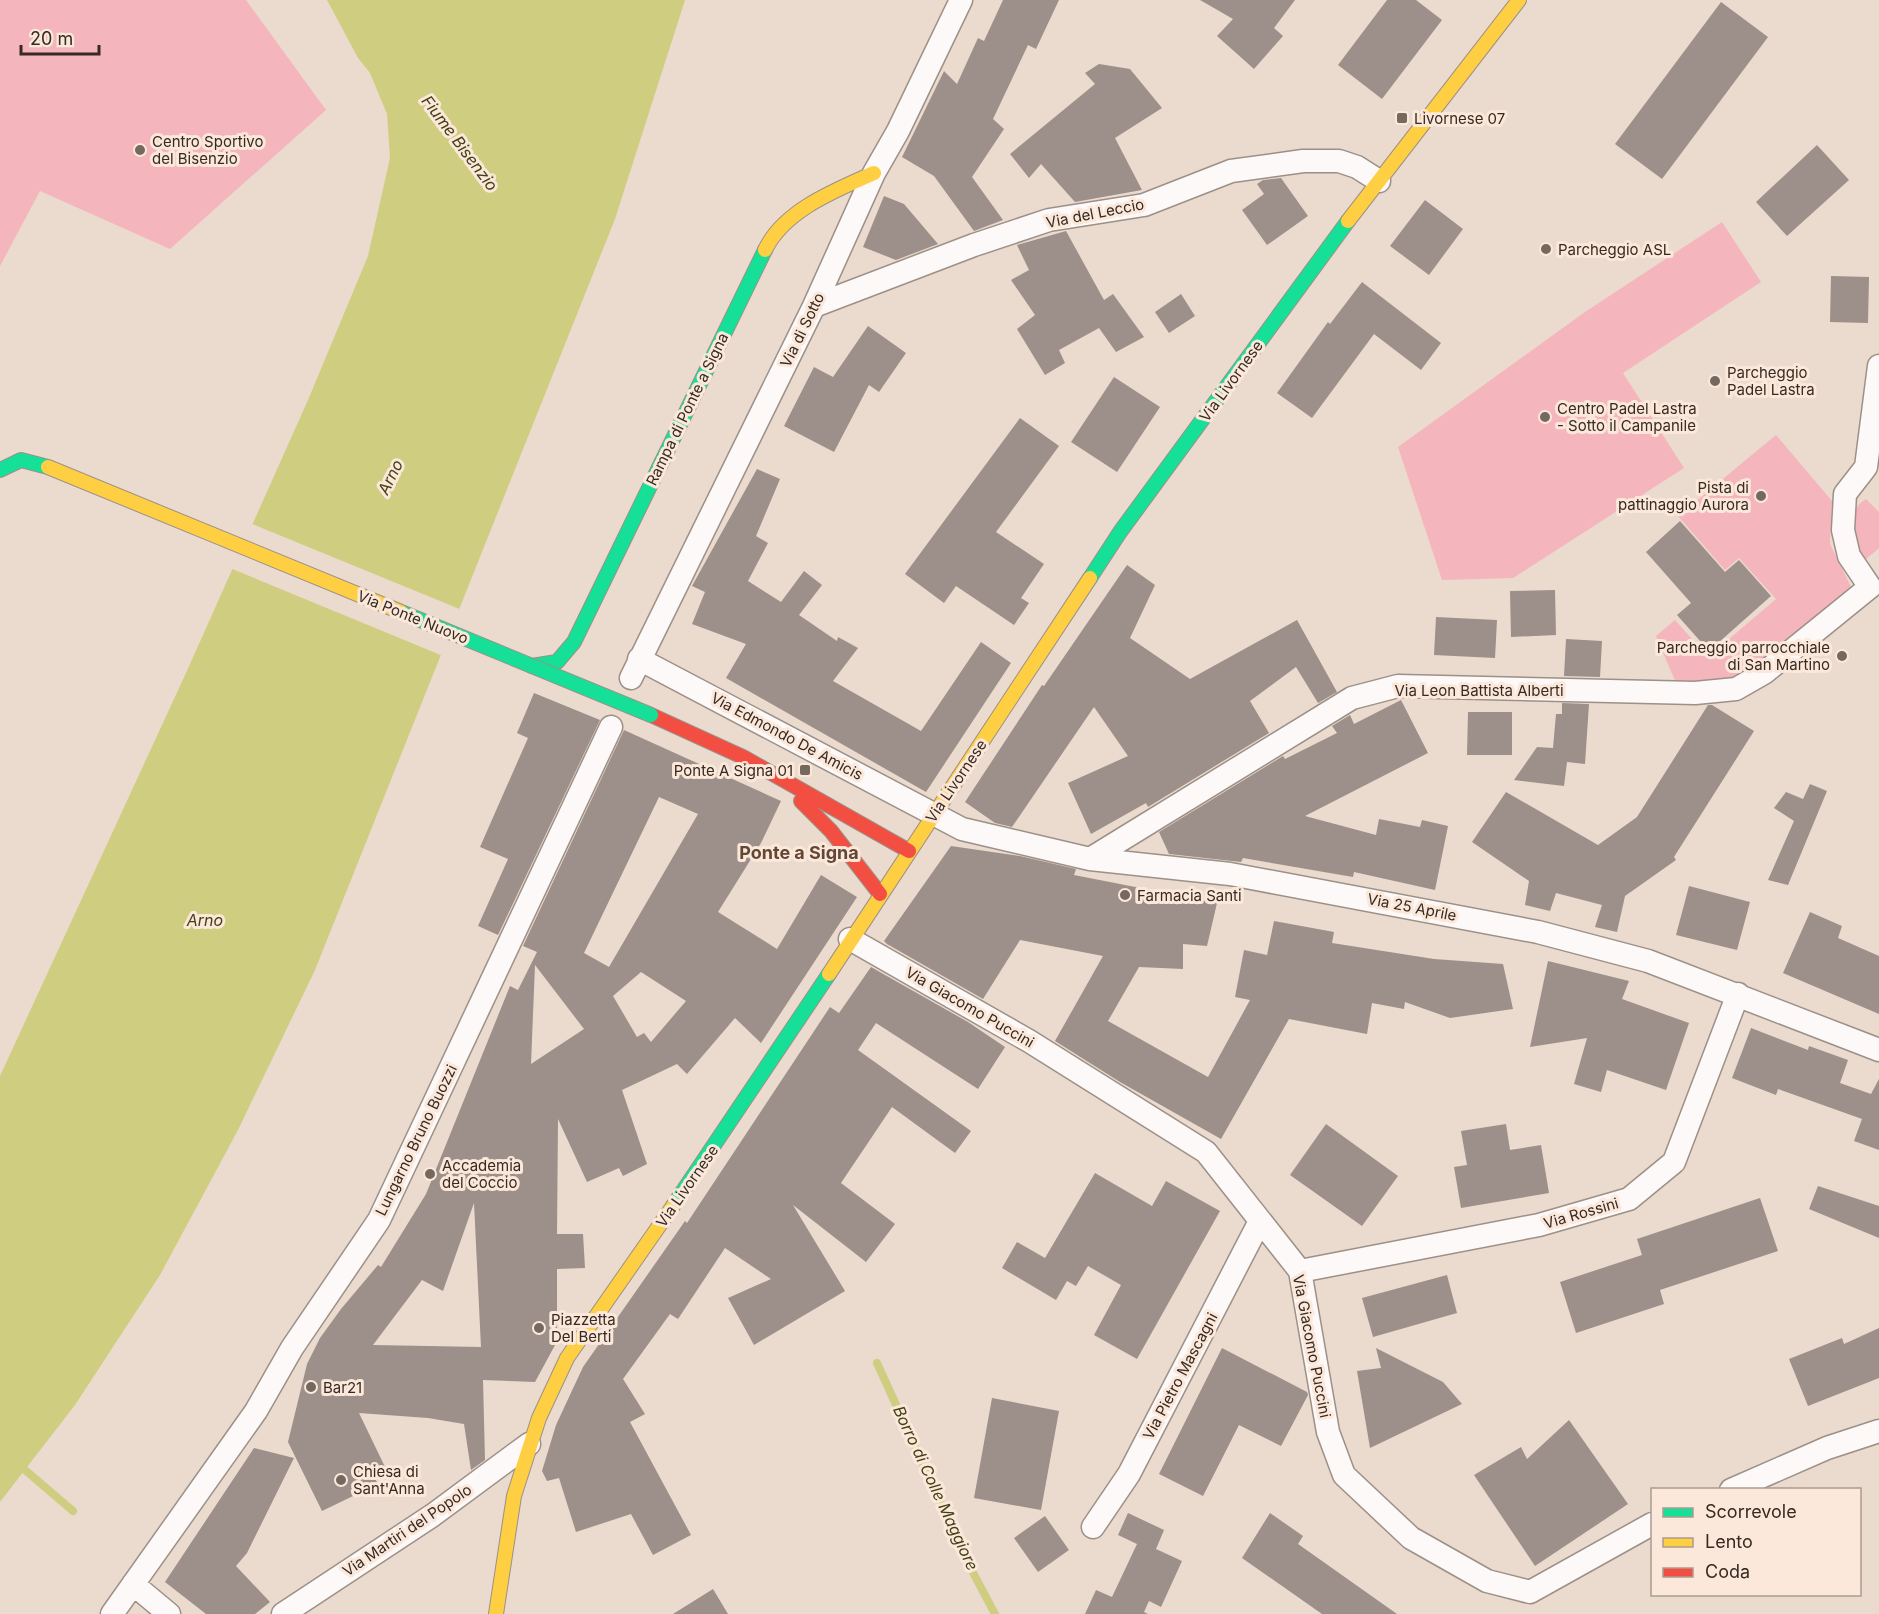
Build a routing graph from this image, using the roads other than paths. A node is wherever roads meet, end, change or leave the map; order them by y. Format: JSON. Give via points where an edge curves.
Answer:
{"nodes":[{"id":1,"x":961,"y":0,"type":"edge"},
{"id":2,"x":1519,"y":0,"type":"edge"},
{"id":3,"x":874,"y":173,"type":"junction"},
{"id":4,"x":1379,"y":181,"type":"junction"},
{"id":5,"x":814,"y":306,"type":"junction"},
{"id":6,"x":1879,"y":366,"type":"edge"},
{"id":7,"x":0,"y":470,"type":"edge"},
{"id":8,"x":1874,"y":589,"type":"edge"},
{"id":9,"x":532,"y":666,"type":"junction"},
{"id":10,"x":635,"y":669,"type":"joint"},
{"id":11,"x":610,"y":727,"type":"dead end"},
{"id":12,"x":774,"y":774,"type":"junction"},
{"id":13,"x":934,"y":814,"type":"junction"},
{"id":14,"x":909,"y":851,"type":"junction"},
{"id":15,"x":1090,"y":859,"type":"junction"},
{"id":16,"x":880,"y":894,"type":"junction"},
{"id":17,"x":850,"y":939,"type":"junction"},
{"id":18,"x":1738,"y":994,"type":"junction"},
{"id":19,"x":1879,"y":1050,"type":"edge"},
{"id":20,"x":1260,"y":1221,"type":"junction"},
{"id":21,"x":1300,"y":1271,"type":"junction"},
{"id":22,"x":1879,"y":1431,"type":"edge"},
{"id":23,"x":529,"y":1444,"type":"junction"},
{"id":24,"x":1736,"y":1488,"type":"edge"},
{"id":25,"x":1651,"y":1525,"type":"edge"},
{"id":26,"x":1093,"y":1527,"type":"dead end"},
{"id":27,"x":133,"y":1584,"type":"junction"},
{"id":28,"x":112,"y":1614,"type":"edge"},
{"id":29,"x":169,"y":1614,"type":"edge"},
{"id":30,"x":283,"y":1614,"type":"edge"},
{"id":31,"x":496,"y":1614,"type":"edge"}],
"edges":[{"from":1,"to":3,"type":"street","name":"Via di Sotto"},
{"from":2,"to":4,"type":"main road","name":"Via Livornese"},
{"from":3,"to":5,"type":"street","name":"Via di Sotto"},
{"from":3,"to":9,"type":"main road","name":"Rampa di Ponte a Signa","via":[[804,208],[771,237],[570,649],[558,663]]},
{"from":4,"to":5,"type":"street","name":"Via del Leccio","via":[[1339,161],[1303,161],[1231,171],[1144,205],[1049,220]]},
{"from":4,"to":13,"type":"main road","name":"Via Livornese","via":[[1120,532]]},
{"from":5,"to":10,"type":"street","name":"Via di Sotto"},
{"from":6,"to":8,"type":"street","via":[[1866,466],[1845,494],[1843,530],[1849,556]]},
{"from":7,"to":9,"type":"main road","name":"Via Ponte Nuovo","bridge":true,"via":[[21,460],[48,467]]},
{"from":8,"to":15,"type":"street","name":"Via Leon Battista Alberti","via":[[1764,673],[1736,688],[1695,693],[1398,686],[1352,698]]},
{"from":9,"to":12,"type":"main road","name":"Via Ponte Nuovo","bridge":true,"via":[[686,729]]},
{"from":10,"to":13,"type":"street","name":"Via Edmondo De Amicis"},
{"from":11,"to":27,"type":"street","name":"Lungarno Bruno Buozzi","via":[[379,1220],[292,1348],[256,1411]]},
{"from":12,"to":14,"type":"main road","name":"Via Ponte Nuovo"},
{"from":12,"to":16,"type":"main road","name":"Via Ponte Nuovo","via":[[831,831]]},
{"from":13,"to":14,"type":"main road","name":"Via Livornese"},
{"from":13,"to":15,"type":"street","name":"Via 25 Aprile","via":[[962,829]]},
{"from":14,"to":16,"type":"main road","name":"Via Livornese"},
{"from":15,"to":18,"type":"street","name":"Via 25 Aprile","via":[[1230,874],[1538,932],[1648,961]]},
{"from":16,"to":17,"type":"main road","name":"Via Livornese"},
{"from":17,"to":20,"type":"street","name":"Via Giacomo Puccini","via":[[1029,1041],[1206,1152]]},
{"from":17,"to":23,"type":"main road","name":"Via Livornese","via":[[718,1142],[567,1358]]},
{"from":18,"to":19,"type":"street","name":"Via 25 Aprile"},
{"from":18,"to":21,"type":"street","name":"Via Rossini","via":[[1674,1162],[1629,1199],[1539,1225]]},
{"from":20,"to":21,"type":"street","name":"Via Giacomo Puccini"},
{"from":20,"to":26,"type":"street","name":"Via Pietro Mascagni","via":[[1129,1474]]},
{"from":21,"to":25,"type":"street","name":"Via Giacomo Puccini","via":[[1328,1432],[1344,1475],[1411,1538],[1487,1581],[1530,1592]]},
{"from":22,"to":24,"type":"street","via":[[1827,1448]]},
{"from":23,"to":30,"type":"street","name":"Via Martiri del Popolo","via":[[433,1515]]},
{"from":23,"to":31,"type":"main road","name":"Via Livornese","via":[[514,1496]]},
{"from":27,"to":28,"type":"street","name":"Lungarno Bruno Buozzi"},
{"from":27,"to":29,"type":"street"}]}
